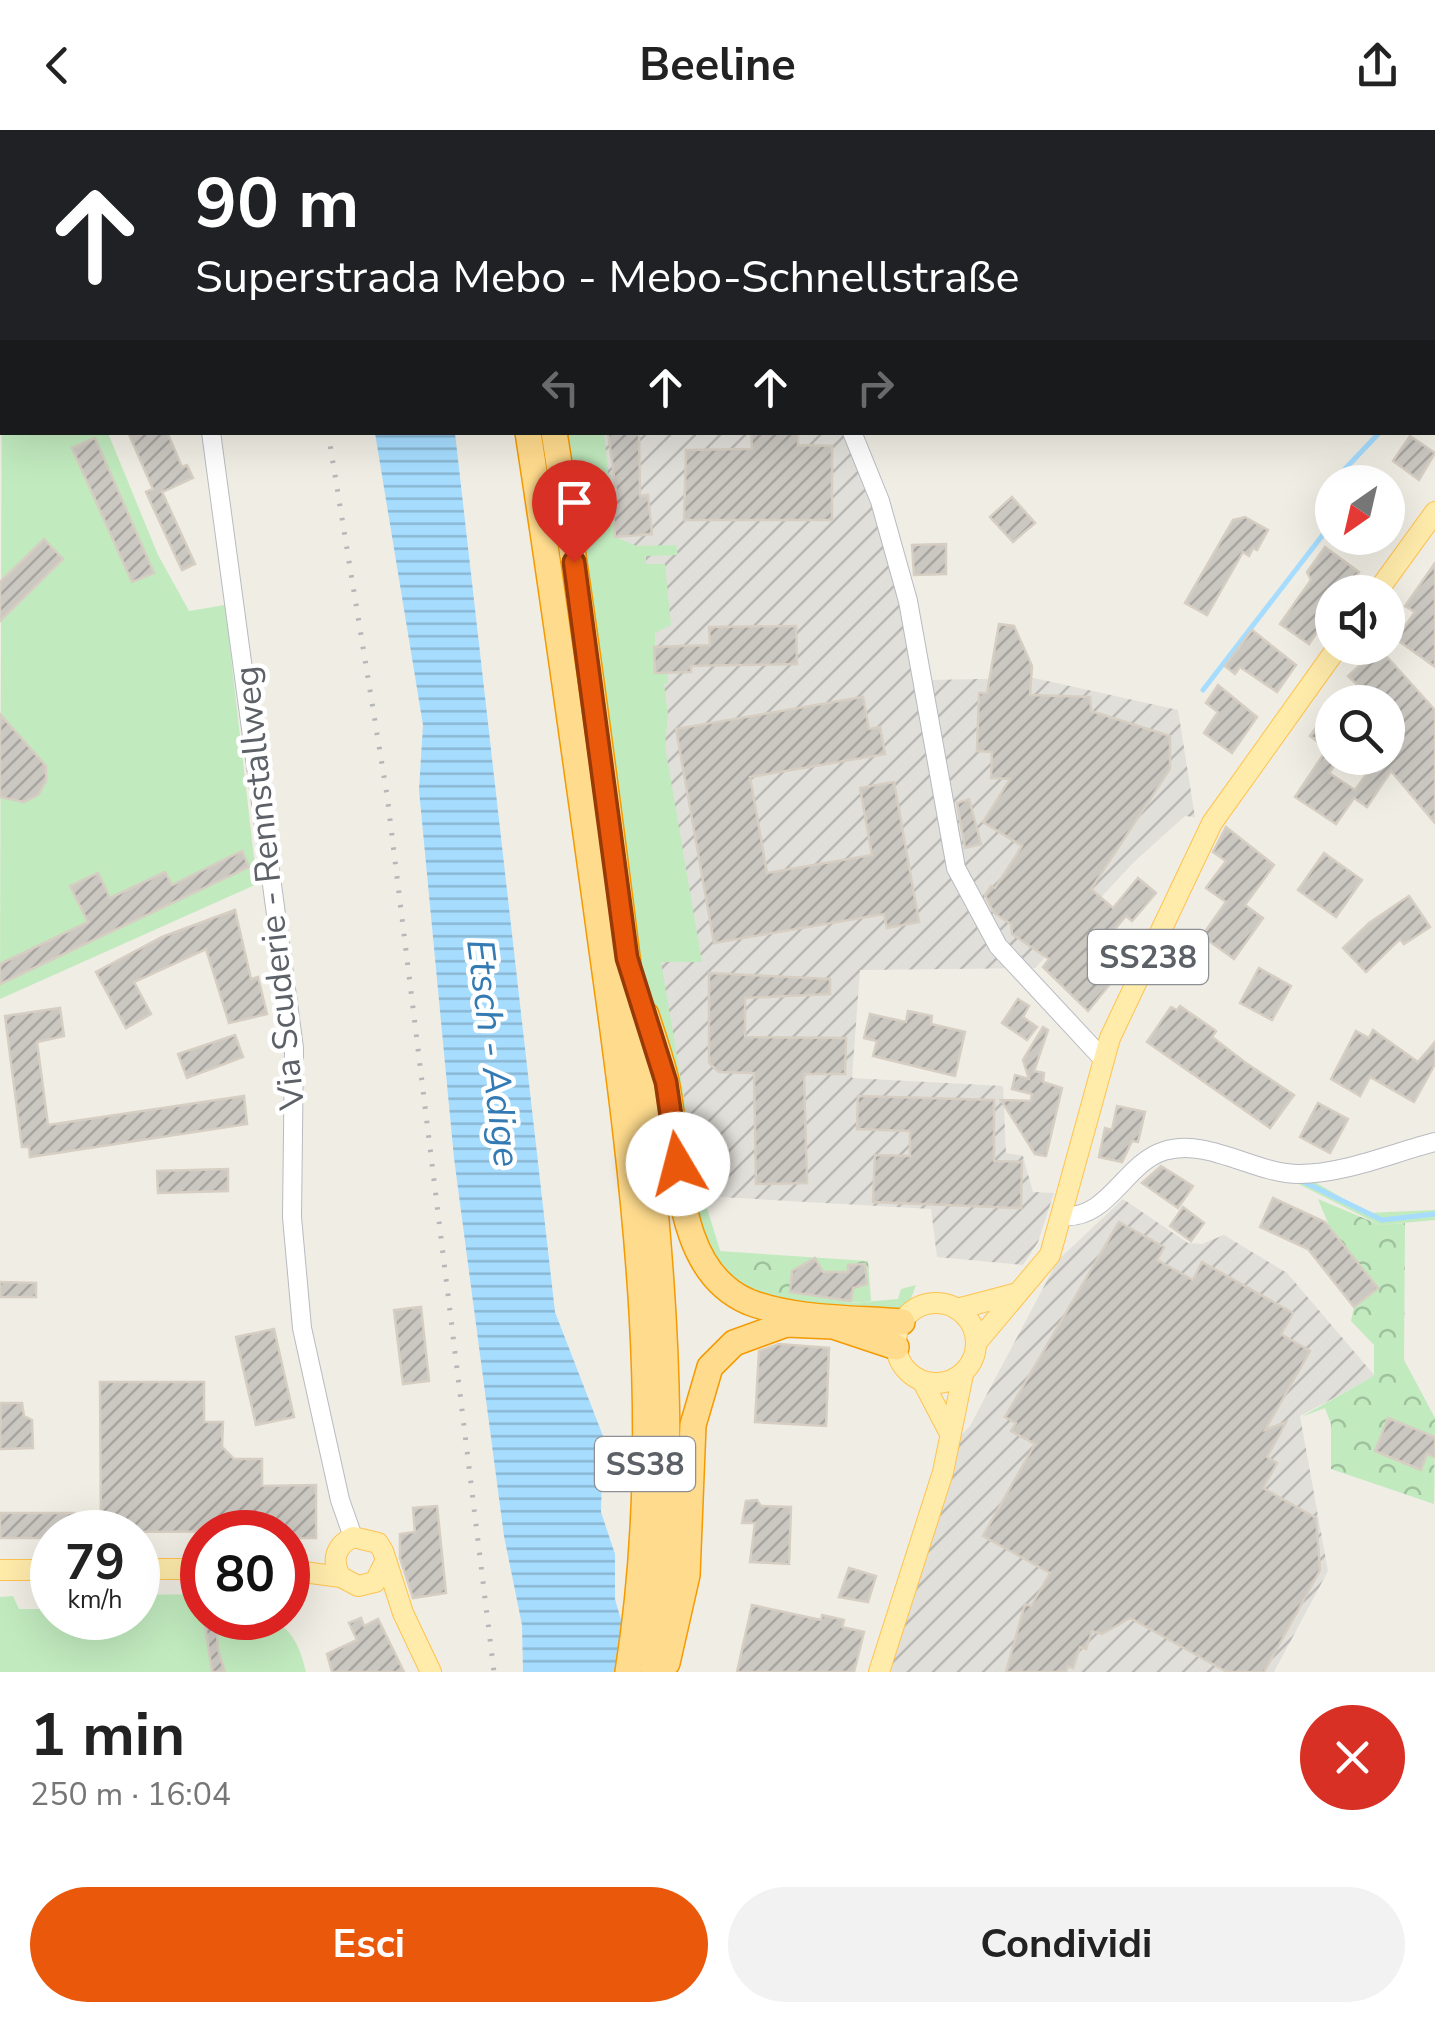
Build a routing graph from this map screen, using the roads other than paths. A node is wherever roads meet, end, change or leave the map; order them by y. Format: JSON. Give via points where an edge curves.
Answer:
{"nodes":[{"id":1,"x":211,"y":435,"type":"edge"},
{"id":2,"x":528,"y":435,"type":"edge"},
{"id":3,"x":554,"y":435,"type":"edge"},
{"id":4,"x":853,"y":435,"type":"edge"},
{"id":5,"x":1435,"y":512,"type":"edge"},
{"id":6,"x":1389,"y":575,"type":"edge"},
{"id":7,"x":1325,"y":665,"type":"edge"},
{"id":8,"x":627,"y":958,"type":"junction"},
{"id":9,"x":1103,"y":1059,"type":"junction"},
{"id":10,"x":1435,"y":1142,"type":"edge"},
{"id":11,"x":1064,"y":1216,"type":"junction"},
{"id":12,"x":1020,"y":1292,"type":"junction"},
{"id":13,"x":958,"y":1308,"type":"junction"},
{"id":14,"x":899,"y":1335,"type":"junction"},
{"id":15,"x":977,"y":1342,"type":"junction"},
{"id":16,"x":963,"y":1374,"type":"junction"},
{"id":17,"x":923,"y":1382,"type":"junction"},
{"id":18,"x":948,"y":1430,"type":"junction"},
{"id":19,"x":352,"y":1537,"type":"junction"},
{"id":20,"x":336,"y":1553,"type":"junction"},
{"id":21,"x":386,"y":1560,"type":"junction"},
{"id":22,"x":310,"y":1562,"type":"edge"},
{"id":23,"x":0,"y":1570,"type":"edge"},
{"id":24,"x":30,"y":1570,"type":"edge"},
{"id":25,"x":310,"y":1573,"type":"edge"},
{"id":26,"x":341,"y":1578,"type":"junction"},
{"id":27,"x":368,"y":1586,"type":"junction"},
{"id":28,"x":403,"y":1613,"type":"junction"},
{"id":29,"x":431,"y":1672,"type":"edge"},
{"id":30,"x":628,"y":1672,"type":"edge"},
{"id":31,"x":652,"y":1672,"type":"edge"},
{"id":32,"x":664,"y":1672,"type":"edge"},
{"id":33,"x":879,"y":1672,"type":"edge"}],
"edges":[{"from":1,"to":19,"type":"street","name":"Via Scuderie - Rennstallweg","via":[[294,1048],[292,1217],[302,1328]]},
{"from":2,"to":30,"type":"highway","number":"SS38","via":[[625,1112],[642,1292],[646,1468]]},
{"from":3,"to":8,"type":"highway","number":"SS38"},
{"from":4,"to":9,"type":"street","via":[[908,600],[956,868],[998,946]]},
{"from":5,"to":6,"type":"main road"},
{"from":7,"to":9,"type":"main road","number":"SS238","via":[[1212,823]]},
{"from":8,"to":14,"type":"highway","via":[[666,1082],[690,1228],[712,1272],[752,1303]]},
{"from":8,"to":31,"type":"highway","number":"SS38","via":[[650,1131],[668,1364],[668,1519]]},
{"from":9,"to":11,"type":"main road","number":"SS238"},
{"from":10,"to":11,"type":"street","via":[[1301,1174],[1182,1147],[1146,1158],[1084,1216]]},
{"from":11,"to":12,"type":"main road","number":"SS238","via":[[1050,1256]]},
{"from":12,"to":13,"type":"main road"},
{"from":12,"to":15,"type":"main road","number":"SS238"},
{"from":13,"to":14,"type":"main road","via":[[932,1303],[910,1313]]},
{"from":13,"to":15,"type":"main road"},
{"from":14,"to":17,"type":"main road","via":[[904,1367]]},
{"from":14,"to":32,"type":"highway","via":[[810,1323],[767,1328],[720,1354],[702,1382],[693,1425],[687,1575]]},
{"from":15,"to":16,"type":"main road","number":"SS238"},
{"from":16,"to":17,"type":"main road","via":[[944,1383]]},
{"from":16,"to":18,"type":"main road","number":"SS238"},
{"from":17,"to":18,"type":"main road"},
{"from":18,"to":33,"type":"main road","number":"SS238","via":[[943,1472]]},
{"from":19,"to":20,"type":"main road"},
{"from":19,"to":21,"type":"main road","via":[[378,1543]]},
{"from":20,"to":22,"type":"main road"},
{"from":20,"to":26,"type":"main road"},
{"from":21,"to":27,"type":"main road"},
{"from":21,"to":28,"type":"main road"},
{"from":23,"to":24,"type":"main road"},
{"from":25,"to":26,"type":"main road"},
{"from":26,"to":27,"type":"main road"},
{"from":27,"to":28,"type":"main road"},
{"from":28,"to":29,"type":"main road"}]}
